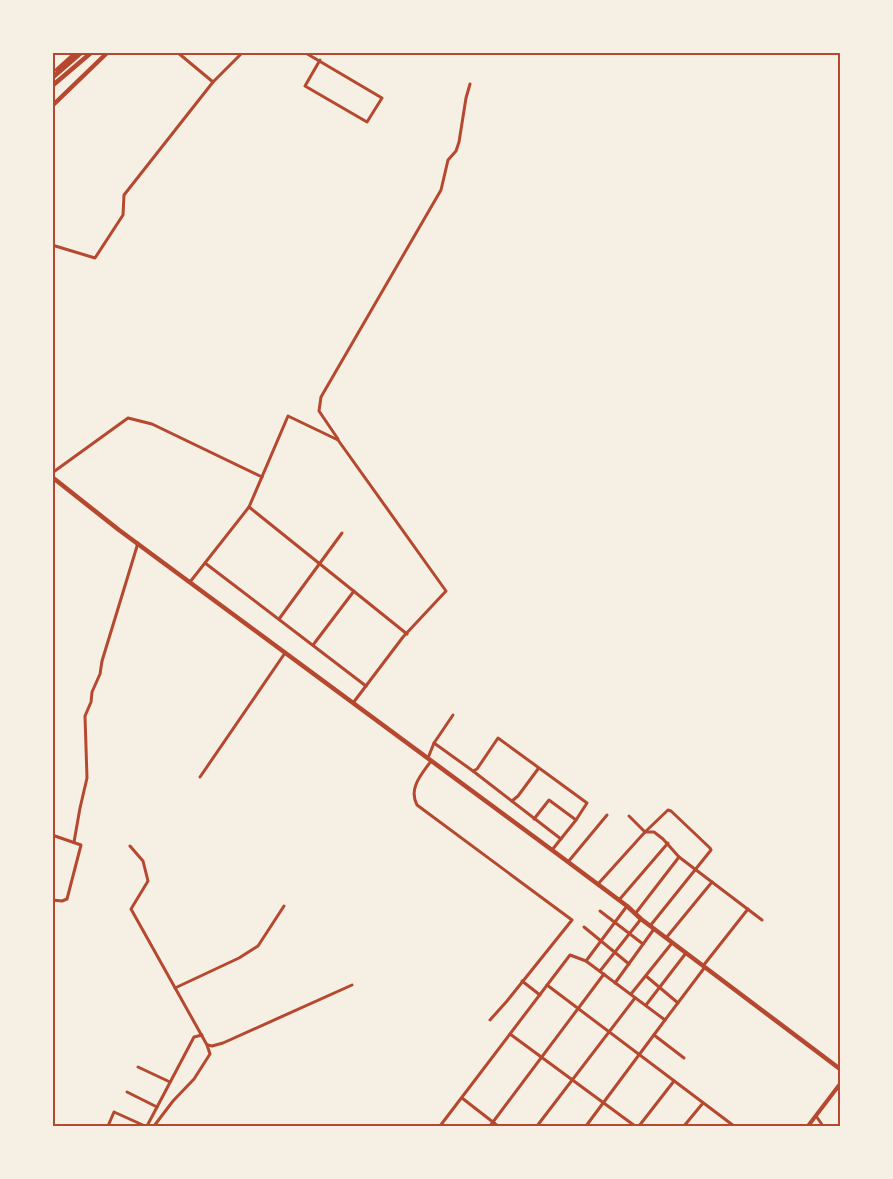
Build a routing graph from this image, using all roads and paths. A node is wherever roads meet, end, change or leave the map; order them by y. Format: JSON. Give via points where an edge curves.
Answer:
{"nodes":[{"id":1,"x":77,"y":52,"type":"edge"},
{"id":2,"x":82,"y":52,"type":"edge"},
{"id":3,"x":92,"y":52,"type":"edge"},
{"id":4,"x":108,"y":52,"type":"edge"},
{"id":5,"x":177,"y":52,"type":"edge"},
{"id":6,"x":243,"y":52,"type":"edge"},
{"id":7,"x":304,"y":52,"type":"edge"},
{"id":8,"x":320,"y":60,"type":"junction"},
{"id":9,"x":53,"y":75,"type":"edge"},
{"id":10,"x":213,"y":82,"type":"junction"},
{"id":11,"x":470,"y":84,"type":"dead end"},
{"id":12,"x":52,"y":86,"type":"edge"},
{"id":13,"x":52,"y":106,"type":"edge"},
{"id":14,"x":52,"y":245,"type":"edge"},
{"id":15,"x":338,"y":440,"type":"junction"},
{"id":16,"x":52,"y":473,"type":"edge"},
{"id":17,"x":52,"y":477,"type":"edge"},
{"id":18,"x":262,"y":477,"type":"junction"},
{"id":19,"x":249,"y":507,"type":"junction"},
{"id":20,"x":342,"y":534,"type":"dead end"},
{"id":21,"x":138,"y":544,"type":"junction"},
{"id":22,"x":205,"y":563,"type":"junction"},
{"id":23,"x":319,"y":564,"type":"junction"},
{"id":24,"x":190,"y":582,"type":"junction"},
{"id":25,"x":354,"y":591,"type":"junction"},
{"id":26,"x":279,"y":619,"type":"junction"},
{"id":27,"x":407,"y":634,"type":"junction"},
{"id":28,"x":313,"y":645,"type":"junction"},
{"id":29,"x":285,"y":652,"type":"junction"},
{"id":30,"x":366,"y":686,"type":"junction"},
{"id":31,"x":353,"y":703,"type":"junction"},
{"id":32,"x":453,"y":715,"type":"dead end"},
{"id":33,"x":434,"y":743,"type":"junction"},
{"id":34,"x":430,"y":760,"type":"junction"},
{"id":35,"x":538,"y":769,"type":"junction"},
{"id":36,"x":473,"y":771,"type":"junction"},
{"id":37,"x":200,"y":777,"type":"dead end"},
{"id":38,"x":511,"y":801,"type":"junction"},
{"id":39,"x":607,"y":815,"type":"dead end"},
{"id":40,"x":629,"y":816,"type":"dead end"},
{"id":41,"x":534,"y":819,"type":"junction"},
{"id":42,"x":576,"y":820,"type":"junction"},
{"id":43,"x":645,"y":832,"type":"junction"},
{"id":44,"x":52,"y":835,"type":"edge"},
{"id":45,"x":561,"y":839,"type":"junction"},
{"id":46,"x":74,"y":842,"type":"junction"},
{"id":47,"x":668,"y":843,"type":"junction"},
{"id":48,"x":130,"y":846,"type":"dead end"},
{"id":49,"x":552,"y":850,"type":"junction"},
{"id":50,"x":679,"y":857,"type":"junction"},
{"id":51,"x":568,"y":862,"type":"junction"},
{"id":52,"x":696,"y":870,"type":"junction"},
{"id":53,"x":712,"y":882,"type":"junction"},
{"id":54,"x":598,"y":885,"type":"junction"},
{"id":55,"x":52,"y":900,"type":"edge"},
{"id":56,"x":619,"y":900,"type":"junction"},
{"id":57,"x":284,"y":906,"type":"dead end"},
{"id":58,"x":627,"y":906,"type":"junction"},
{"id":59,"x":748,"y":909,"type":"junction"},
{"id":60,"x":600,"y":911,"type":"dead end"},
{"id":61,"x":635,"y":914,"type":"junction"},
{"id":62,"x":640,"y":919,"type":"junction"},
{"id":63,"x":762,"y":920,"type":"dead end"},
{"id":64,"x":615,"y":922,"type":"junction"},
{"id":65,"x":584,"y":927,"type":"dead end"},
{"id":66,"x":652,"y":927,"type":"junction"},
{"id":67,"x":630,"y":933,"type":"junction"},
{"id":68,"x":666,"y":938,"type":"junction"},
{"id":69,"x":600,"y":942,"type":"junction"},
{"id":70,"x":672,"y":943,"type":"junction"},
{"id":71,"x":644,"y":944,"type":"junction"},
{"id":72,"x":614,"y":953,"type":"junction"},
{"id":73,"x":686,"y":954,"type":"junction"},
{"id":74,"x":586,"y":961,"type":"junction"},
{"id":75,"x":629,"y":964,"type":"junction"},
{"id":76,"x":704,"y":967,"type":"junction"},
{"id":77,"x":602,"y":972,"type":"junction"},
{"id":78,"x":646,"y":976,"type":"junction"},
{"id":79,"x":522,"y":981,"type":"junction"},
{"id":80,"x":615,"y":982,"type":"junction"},
{"id":81,"x":352,"y":985,"type":"dead end"},
{"id":82,"x":547,"y":985,"type":"junction"},
{"id":83,"x":660,"y":987,"type":"junction"},
{"id":84,"x":175,"y":988,"type":"junction"},
{"id":85,"x":631,"y":994,"type":"junction"},
{"id":86,"x":540,"y":995,"type":"junction"},
{"id":87,"x":636,"y":998,"type":"junction"},
{"id":88,"x":678,"y":1003,"type":"junction"},
{"id":89,"x":646,"y":1005,"type":"junction"},
{"id":90,"x":578,"y":1008,"type":"junction"},
{"id":91,"x":490,"y":1020,"type":"dead end"},
{"id":92,"x":665,"y":1020,"type":"junction"},
{"id":93,"x":609,"y":1032,"type":"junction"},
{"id":94,"x":510,"y":1034,"type":"junction"},
{"id":95,"x":202,"y":1035,"type":"junction"},
{"id":96,"x":654,"y":1035,"type":"junction"},
{"id":97,"x":207,"y":1045,"type":"junction"},
{"id":98,"x":640,"y":1055,"type":"junction"},
{"id":99,"x":541,"y":1058,"type":"junction"},
{"id":100,"x":684,"y":1058,"type":"dead end"},
{"id":101,"x":138,"y":1067,"type":"dead end"},
{"id":102,"x":840,"y":1069,"type":"edge"},
{"id":103,"x":572,"y":1081,"type":"junction"},
{"id":104,"x":674,"y":1081,"type":"junction"},
{"id":105,"x":170,"y":1082,"type":"junction"},
{"id":106,"x":840,"y":1084,"type":"edge"},
{"id":107,"x":127,"y":1092,"type":"dead end"},
{"id":108,"x":462,"y":1098,"type":"junction"},
{"id":109,"x":603,"y":1103,"type":"junction"},
{"id":110,"x":703,"y":1103,"type":"junction"},
{"id":111,"x":157,"y":1107,"type":"junction"},
{"id":112,"x":816,"y":1116,"type":"junction"},
{"id":113,"x":493,"y":1122,"type":"junction"},
{"id":114,"x":108,"y":1126,"type":"edge"},
{"id":115,"x":146,"y":1126,"type":"edge"},
{"id":116,"x":154,"y":1126,"type":"edge"},
{"id":117,"x":440,"y":1126,"type":"edge"},
{"id":118,"x":490,"y":1126,"type":"edge"},
{"id":119,"x":498,"y":1126,"type":"edge"},
{"id":120,"x":537,"y":1126,"type":"edge"},
{"id":121,"x":586,"y":1126,"type":"edge"},
{"id":122,"x":635,"y":1126,"type":"edge"},
{"id":123,"x":639,"y":1126,"type":"edge"},
{"id":124,"x":684,"y":1126,"type":"edge"},
{"id":125,"x":734,"y":1126,"type":"edge"},
{"id":126,"x":808,"y":1126,"type":"edge"},
{"id":127,"x":823,"y":1126,"type":"edge"}],
"edges":[{"from":1,"to":9,"type":"main road"},
{"from":2,"to":9,"type":"main road"},
{"from":3,"to":12,"type":"main road"},
{"from":4,"to":13,"type":"main road"},
{"from":5,"to":10,"type":"street"},
{"from":6,"to":10,"type":"street"},
{"from":7,"to":8,"type":"street"},
{"from":8,"to":8,"type":"street","via":[[382,98],[367,122],[305,86]]},
{"from":10,"to":14,"type":"street","via":[[124,195],[123,215],[95,258]]},
{"from":11,"to":15,"type":"street","via":[[460,142],[448,160],[440,190],[321,398],[319,411]]},
{"from":15,"to":18,"type":"street","via":[[288,416]]},
{"from":15,"to":27,"type":"street","via":[[446,591]]},
{"from":16,"to":18,"type":"street","via":[[128,418],[152,424]]},
{"from":17,"to":21,"type":"main road"},
{"from":18,"to":19,"type":"street"},
{"from":19,"to":22,"type":"street"},
{"from":19,"to":23,"type":"street"},
{"from":20,"to":23,"type":"street"},
{"from":21,"to":24,"type":"main road"},
{"from":21,"to":46,"type":"street","via":[[85,716],[88,778]]},
{"from":22,"to":24,"type":"street"},
{"from":22,"to":26,"type":"street"},
{"from":23,"to":25,"type":"street"},
{"from":23,"to":26,"type":"street"},
{"from":24,"to":29,"type":"main road"},
{"from":25,"to":27,"type":"street"},
{"from":25,"to":28,"type":"street"},
{"from":26,"to":28,"type":"street"},
{"from":27,"to":30,"type":"street"},
{"from":28,"to":30,"type":"street"},
{"from":29,"to":31,"type":"main road"},
{"from":29,"to":37,"type":"street"},
{"from":30,"to":31,"type":"street"},
{"from":31,"to":34,"type":"main road"},
{"from":32,"to":33,"type":"street"},
{"from":33,"to":34,"type":"street"},
{"from":33,"to":36,"type":"street"},
{"from":34,"to":49,"type":"main road"},
{"from":34,"to":79,"type":"street","via":[[414,790],[417,805],[572,920]]},
{"from":35,"to":36,"type":"street","via":[[498,738]]},
{"from":35,"to":38,"type":"street"},
{"from":35,"to":42,"type":"street","via":[[587,803]]},
{"from":36,"to":38,"type":"street"},
{"from":38,"to":41,"type":"street"},
{"from":39,"to":51,"type":"street"},
{"from":40,"to":43,"type":"street"},
{"from":41,"to":42,"type":"street","via":[[549,800]]},
{"from":41,"to":45,"type":"street"},
{"from":42,"to":45,"type":"street"},
{"from":43,"to":47,"type":"street","via":[[654,832]]},
{"from":43,"to":52,"type":"street","via":[[668,810],[671,811],[711,850]]},
{"from":43,"to":54,"type":"street"},
{"from":44,"to":46,"type":"street"},
{"from":45,"to":49,"type":"street"},
{"from":46,"to":55,"type":"street","via":[[81,845],[67,899]]},
{"from":47,"to":50,"type":"street"},
{"from":47,"to":56,"type":"street"},
{"from":48,"to":84,"type":"street","via":[[143,861],[148,880],[131,909]]},
{"from":49,"to":51,"type":"main road"},
{"from":50,"to":52,"type":"street"},
{"from":50,"to":61,"type":"street"},
{"from":51,"to":54,"type":"main road"},
{"from":52,"to":53,"type":"street"},
{"from":52,"to":66,"type":"street"},
{"from":53,"to":59,"type":"street"},
{"from":53,"to":68,"type":"street"},
{"from":54,"to":56,"type":"main road"},
{"from":56,"to":58,"type":"main road"},
{"from":57,"to":84,"type":"street","via":[[258,946]]},
{"from":58,"to":61,"type":"main road"},
{"from":58,"to":64,"type":"street"},
{"from":59,"to":63,"type":"street"},
{"from":59,"to":76,"type":"street"},
{"from":60,"to":64,"type":"street"},
{"from":61,"to":62,"type":"main road"},
{"from":62,"to":66,"type":"main road"},
{"from":62,"to":67,"type":"street"},
{"from":64,"to":67,"type":"street"},
{"from":64,"to":69,"type":"street"},
{"from":65,"to":69,"type":"street"},
{"from":66,"to":68,"type":"main road"},
{"from":66,"to":71,"type":"street"},
{"from":67,"to":71,"type":"street"},
{"from":67,"to":72,"type":"street"},
{"from":68,"to":70,"type":"main road"},
{"from":69,"to":72,"type":"street"},
{"from":69,"to":74,"type":"street"},
{"from":70,"to":73,"type":"main road"},
{"from":70,"to":78,"type":"street"},
{"from":71,"to":75,"type":"street"},
{"from":72,"to":75,"type":"street"},
{"from":72,"to":77,"type":"street"},
{"from":73,"to":76,"type":"main road"},
{"from":73,"to":83,"type":"street"},
{"from":74,"to":77,"type":"street"},
{"from":74,"to":82,"type":"street","via":[[570,955]]},
{"from":75,"to":80,"type":"street"},
{"from":76,"to":88,"type":"street"},
{"from":76,"to":102,"type":"main road"},
{"from":77,"to":80,"type":"street"},
{"from":77,"to":90,"type":"street"},
{"from":78,"to":83,"type":"street"},
{"from":78,"to":85,"type":"street"},
{"from":79,"to":86,"type":"street"},
{"from":79,"to":91,"type":"street"},
{"from":80,"to":85,"type":"street"},
{"from":81,"to":97,"type":"street","via":[[223,1043]]},
{"from":82,"to":86,"type":"street"},
{"from":82,"to":90,"type":"street"},
{"from":83,"to":88,"type":"street"},
{"from":83,"to":89,"type":"street"},
{"from":84,"to":95,"type":"street"},
{"from":85,"to":87,"type":"street"},
{"from":86,"to":94,"type":"street"},
{"from":87,"to":89,"type":"street"},
{"from":87,"to":93,"type":"street"},
{"from":88,"to":92,"type":"street"},
{"from":89,"to":92,"type":"street"},
{"from":90,"to":93,"type":"street"},
{"from":90,"to":99,"type":"street"},
{"from":92,"to":96,"type":"street"},
{"from":93,"to":98,"type":"street"},
{"from":93,"to":103,"type":"street"},
{"from":94,"to":99,"type":"street"},
{"from":94,"to":108,"type":"street"},
{"from":95,"to":97,"type":"street"},
{"from":95,"to":105,"type":"street","via":[[194,1036]]},
{"from":96,"to":98,"type":"street"},
{"from":96,"to":100,"type":"street"},
{"from":97,"to":116,"type":"street","via":[[210,1054],[194,1079]]},
{"from":98,"to":104,"type":"street"},
{"from":98,"to":109,"type":"street"},
{"from":99,"to":103,"type":"street"},
{"from":99,"to":113,"type":"street"},
{"from":101,"to":105,"type":"street"},
{"from":103,"to":109,"type":"street"},
{"from":103,"to":120,"type":"street"},
{"from":104,"to":110,"type":"street"},
{"from":104,"to":123,"type":"street"},
{"from":105,"to":111,"type":"street"},
{"from":106,"to":112,"type":"street"},
{"from":107,"to":111,"type":"street"},
{"from":108,"to":113,"type":"street"},
{"from":108,"to":117,"type":"street"},
{"from":109,"to":121,"type":"street"},
{"from":109,"to":122,"type":"street"},
{"from":110,"to":124,"type":"street"},
{"from":110,"to":125,"type":"street"},
{"from":111,"to":115,"type":"street"},
{"from":112,"to":126,"type":"street"},
{"from":112,"to":127,"type":"street"},
{"from":113,"to":118,"type":"street"},
{"from":113,"to":119,"type":"street"},
{"from":114,"to":115,"type":"street","via":[[114,1112]]}]}
